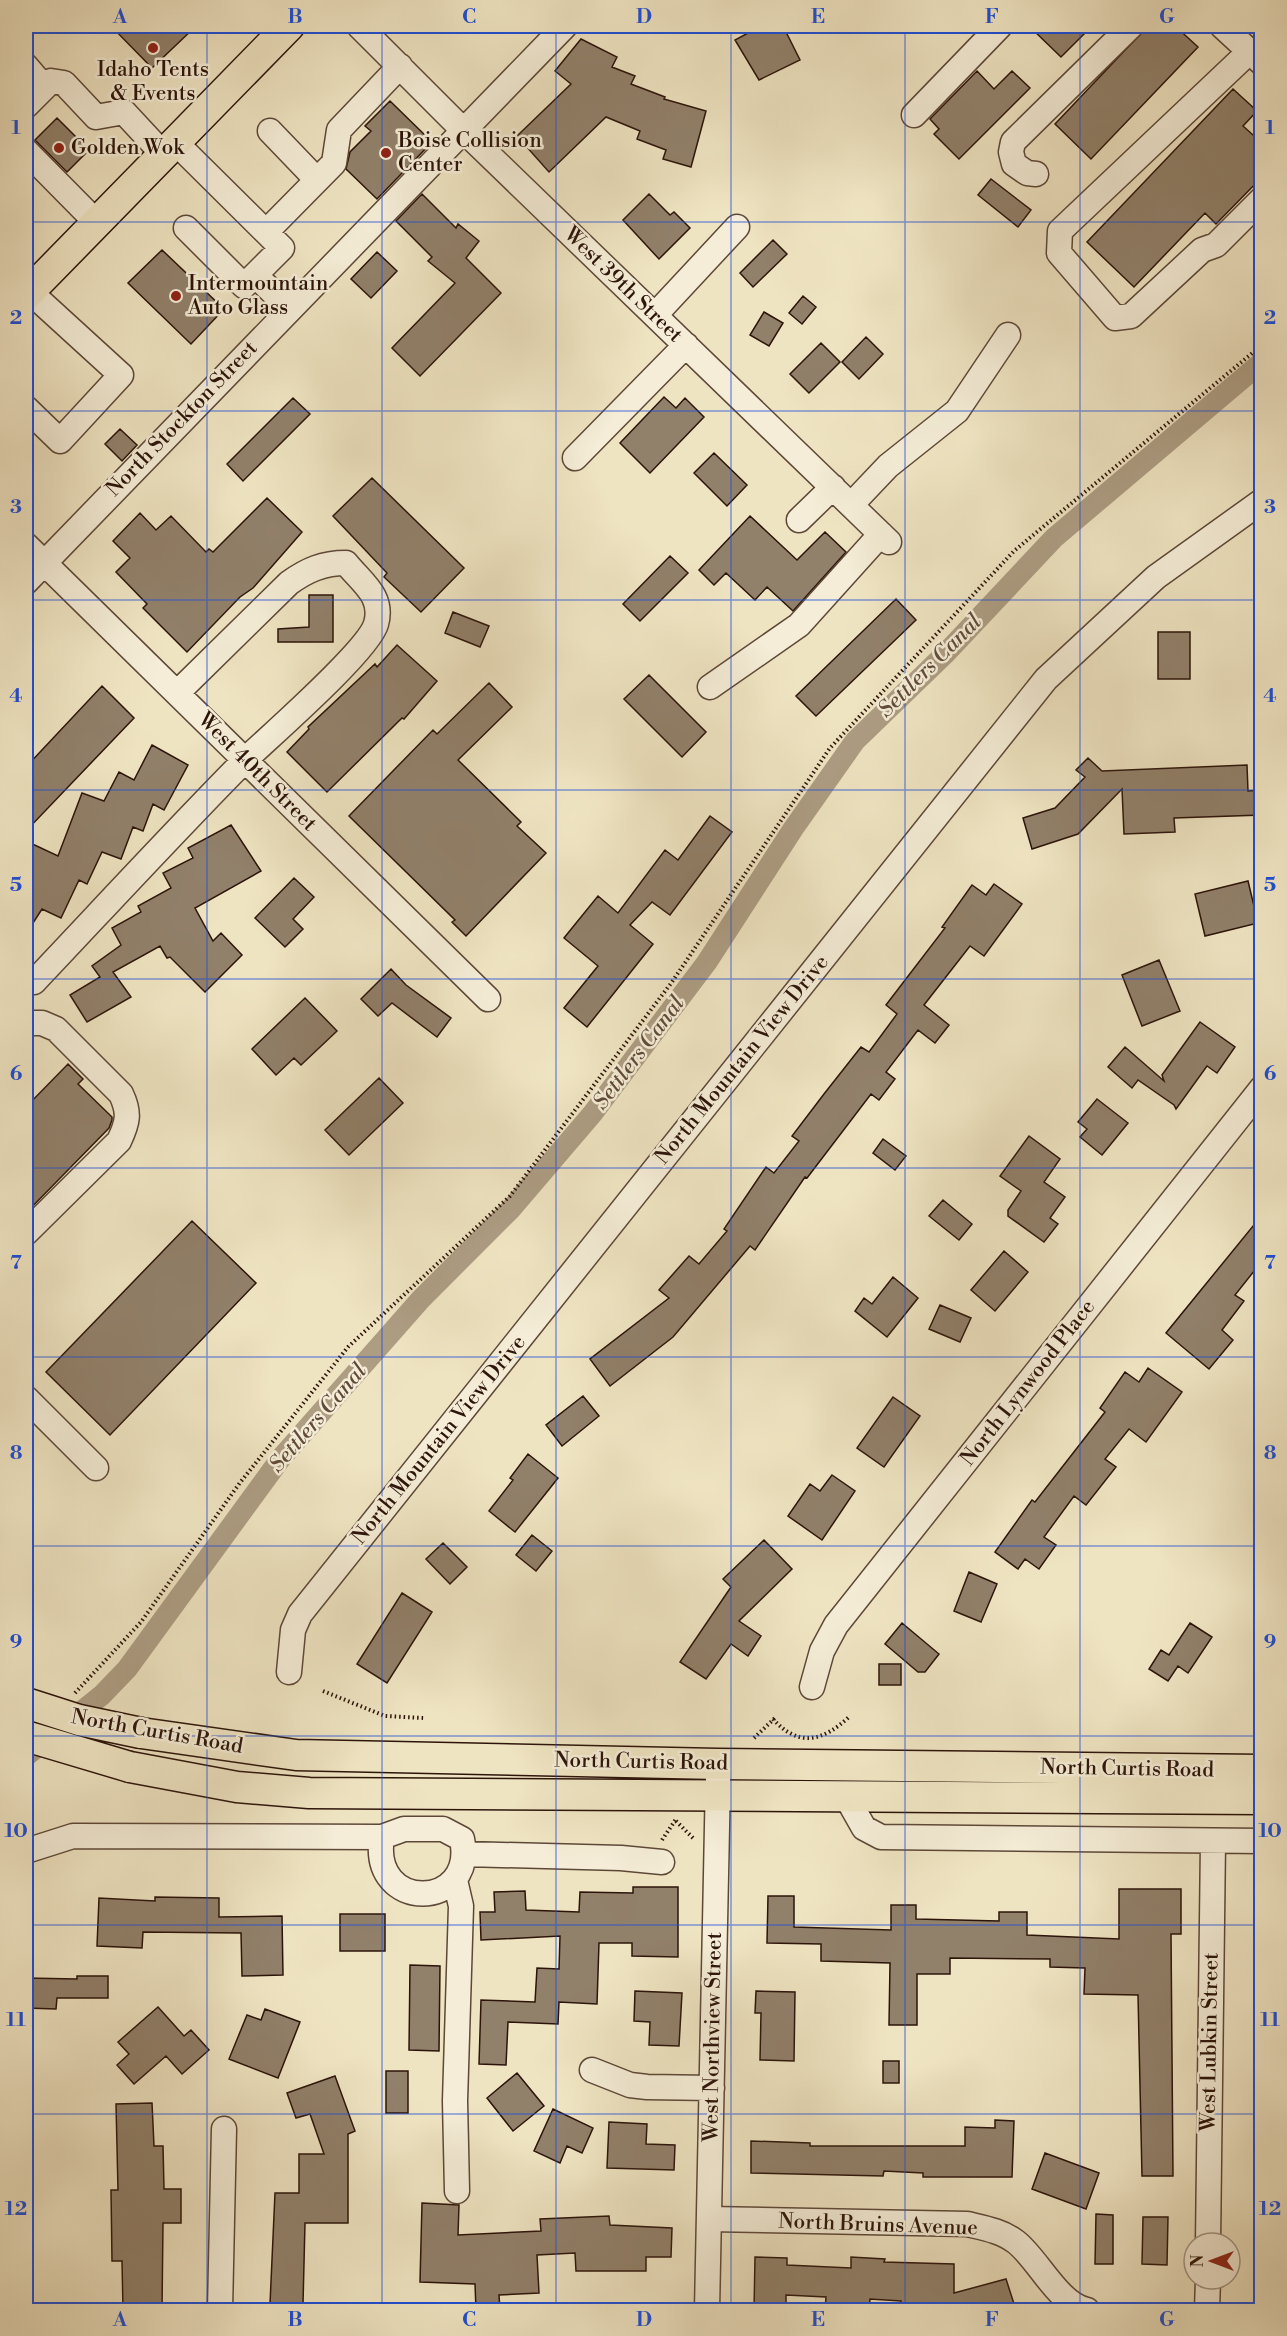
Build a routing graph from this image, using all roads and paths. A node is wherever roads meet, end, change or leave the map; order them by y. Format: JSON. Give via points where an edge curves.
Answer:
{"nodes":[{"id":1,"x":289,"y":26,"type":"edge"},
{"id":2,"x":359,"y":26,"type":"edge"},
{"id":3,"x":565,"y":26,"type":"edge"},
{"id":4,"x":1000,"y":26,"type":"edge"},
{"id":5,"x":1131,"y":26,"type":"edge"},
{"id":6,"x":1222,"y":26,"type":"edge"},
{"id":7,"x":1255,"y":57,"type":"edge"},
{"id":8,"x":400,"y":66,"type":"junction"},
{"id":9,"x":31,"y":75,"type":"edge"},
{"id":10,"x":26,"y":106,"type":"edge"},
{"id":11,"x":915,"y":115,"type":"dead end"},
{"id":12,"x":462,"y":129,"type":"junction"},
{"id":13,"x":270,"y":131,"type":"dead end"},
{"id":14,"x":169,"y":148,"type":"junction"},
{"id":15,"x":26,"y":151,"type":"edge"},
{"id":16,"x":26,"y":168,"type":"edge"},
{"id":17,"x":1036,"y":174,"type":"dead end"},
{"id":18,"x":317,"y":180,"type":"junction"},
{"id":19,"x":1262,"y":199,"type":"edge"},
{"id":20,"x":737,"y":226,"type":"dead end"},
{"id":21,"x":91,"y":227,"type":"junction"},
{"id":22,"x":186,"y":228,"type":"dead end"},
{"id":23,"x":266,"y":232,"type":"junction"},
{"id":24,"x":255,"y":275,"type":"junction"},
{"id":25,"x":27,"y":293,"type":"edge"},
{"id":26,"x":289,"y":308,"type":"junction"},
{"id":27,"x":655,"y":315,"type":"junction"},
{"id":28,"x":1008,"y":335,"type":"dead end"},
{"id":29,"x":686,"y":345,"type":"junction"},
{"id":30,"x":1262,"y":345,"type":"edge"},
{"id":31,"x":26,"y":408,"type":"edge"},
{"id":32,"x":575,"y":458,"type":"dead end"},
{"id":33,"x":833,"y":488,"type":"junction"},
{"id":34,"x":1262,"y":501,"type":"edge"},
{"id":35,"x":851,"y":505,"type":"junction"},
{"id":36,"x":799,"y":520,"type":"dead end"},
{"id":37,"x":26,"y":545,"type":"edge"},
{"id":38,"x":44,"y":562,"type":"junction"},
{"id":39,"x":26,"y":582,"type":"edge"},
{"id":40,"x":710,"y":687,"type":"dead end"},
{"id":41,"x":177,"y":693,"type":"junction"},
{"id":42,"x":245,"y":760,"type":"junction"},
{"id":43,"x":34,"y":982,"type":"dead end"},
{"id":44,"x":488,"y":999,"type":"dead end"},
{"id":45,"x":26,"y":1023,"type":"edge"},
{"id":46,"x":1262,"y":1088,"type":"edge"},
{"id":47,"x":26,"y":1233,"type":"edge"},
{"id":48,"x":26,"y":1398,"type":"edge"},
{"id":49,"x":96,"y":1468,"type":"dead end"},
{"id":50,"x":290,"y":1672,"type":"dead end"},
{"id":51,"x":812,"y":1687,"type":"dead end"},
{"id":52,"x":323,"y":1691,"type":"dead end"},
{"id":53,"x":70,"y":1699,"type":"dead end"},
{"id":54,"x":26,"y":1703,"type":"edge"},
{"id":55,"x":849,"y":1717,"type":"dead end"},
{"id":56,"x":424,"y":1718,"type":"dead end"},
{"id":57,"x":26,"y":1736,"type":"edge"},
{"id":58,"x":745,"y":1738,"type":"dead end"},
{"id":59,"x":718,"y":1764,"type":"junction"},
{"id":60,"x":1262,"y":1770,"type":"edge"},
{"id":61,"x":717,"y":1796,"type":"junction"},
{"id":62,"x":847,"y":1798,"type":"junction"},
{"id":63,"x":1262,"y":1799,"type":"edge"},
{"id":64,"x":382,"y":1837,"type":"junction"},
{"id":65,"x":1213,"y":1841,"type":"junction"},
{"id":66,"x":1262,"y":1841,"type":"edge"},
{"id":67,"x":696,"y":1842,"type":"dead end"},
{"id":68,"x":26,"y":1851,"type":"edge"},
{"id":69,"x":661,"y":1852,"type":"joint"},
{"id":70,"x":465,"y":1854,"type":"junction"},
{"id":71,"x":455,"y":1880,"type":"junction"},
{"id":72,"x":592,"y":2070,"type":"dead end"},
{"id":73,"x":712,"y":2088,"type":"junction"},
{"id":74,"x":224,"y":2129,"type":"dead end"},
{"id":75,"x":458,"y":2191,"type":"dead end"},
{"id":76,"x":709,"y":2219,"type":"junction"},
{"id":77,"x":1208,"y":2231,"type":"edge"},
{"id":78,"x":1208,"y":2291,"type":"edge"},
{"id":79,"x":220,"y":2310,"type":"edge"},
{"id":80,"x":707,"y":2310,"type":"edge"},
{"id":81,"x":1084,"y":2310,"type":"edge"},
{"id":82,"x":1207,"y":2310,"type":"edge"}],
"edges":[{"from":1,"to":14,"type":"main road"},
{"from":2,"to":8,"type":"street","name":"West 39th Street"},
{"from":3,"to":12,"type":"street","name":"North Stockton Street"},
{"from":4,"to":11,"type":"street"},
{"from":5,"to":17,"type":"street","via":[[1013,142],[1014,164]]},
{"from":6,"to":7,"type":"street"},
{"from":7,"to":19,"type":"street","via":[[1060,231],[1059,253],[1115,318],[1131,316],[1202,250],[1216,245]]},
{"from":8,"to":12,"type":"street","name":"West 39th Street"},
{"from":8,"to":18,"type":"street","via":[[339,130],[334,163]]},
{"from":9,"to":10,"type":"street"},
{"from":9,"to":14,"type":"street","via":[[64,83],[96,117],[124,112]]},
{"from":12,"to":26,"type":"street","name":"North Stockton Street"},
{"from":12,"to":27,"type":"street","name":"West 39th Street"},
{"from":13,"to":18,"type":"street"},
{"from":14,"to":21,"type":"main road"},
{"from":14,"to":23,"type":"street"},
{"from":15,"to":21,"type":"street"},
{"from":16,"to":21,"type":"street"},
{"from":18,"to":23,"type":"street"},
{"from":20,"to":27,"type":"street"},
{"from":21,"to":25,"type":"main road"},
{"from":22,"to":24,"type":"street","via":[[244,286]]},
{"from":23,"to":24,"type":"street","via":[[282,248]]},
{"from":24,"to":26,"type":"street"},
{"from":25,"to":31,"type":"street","via":[[121,375],[60,441]]},
{"from":26,"to":38,"type":"street","name":"North Stockton Street"},
{"from":27,"to":29,"type":"street","name":"West 39th Street"},
{"from":28,"to":35,"type":"street","via":[[957,411],[888,466]]},
{"from":29,"to":32,"type":"street"},
{"from":29,"to":33,"type":"street","name":"West 39th Street"},
{"from":30,"to":53,"type":"path","via":[[1014,550],[830,748],[672,982],[510,1196],[348,1347],[239,1484],[141,1622]]},
{"from":33,"to":35,"type":"street","name":"West 39th Street"},
{"from":33,"to":36,"type":"street"},
{"from":34,"to":50,"type":"street","name":"North Mountain View Drive","via":[[1156,577],[1046,679],[300,1614],[293,1630]]},
{"from":35,"to":40,"type":"street","name":"West 39th Street","via":[[885,538],[799,625]]},
{"from":37,"to":38,"type":"street","name":"West 40th Street"},
{"from":38,"to":39,"type":"street","name":"North Stockton Street"},
{"from":38,"to":41,"type":"street","name":"West 40th Street"},
{"from":41,"to":42,"type":"street","name":"West 40th Street"},
{"from":41,"to":42,"type":"street","via":[[289,584],[307,571],[330,563],[346,563],[369,587],[379,605],[376,626],[352,656]]},
{"from":42,"to":43,"type":"street"},
{"from":42,"to":44,"type":"street","name":"West 40th Street"},
{"from":45,"to":47,"type":"street","via":[[42,1023],[56,1029],[121,1094],[128,1108],[128,1122],[119,1141]]},
{"from":46,"to":51,"type":"street","name":"North Lynwood Place","via":[[836,1625],[822,1651]]},
{"from":48,"to":49,"type":"street"},
{"from":52,"to":56,"type":"path","via":[[385,1716]]},
{"from":54,"to":59,"type":"main road","name":"North Curtis Road","bridge":true,"via":[[79,1720],[141,1733],[296,1755]]},
{"from":55,"to":58,"type":"path","via":[[831,1733],[811,1738],[790,1734],[775,1718],[756,1738]]},
{"from":57,"to":61,"type":"main road","name":"North Curtis Road","bridge":true,"via":[[130,1767],[237,1787],[309,1793]]},
{"from":59,"to":60,"type":"main road","name":"North Curtis Road"},
{"from":59,"to":61,"type":"street","name":"West Northview Street"},
{"from":61,"to":62,"type":"main road","name":"North Curtis Road"},
{"from":61,"to":73,"type":"street","name":"West Northview Street"},
{"from":62,"to":63,"type":"main road","name":"North Curtis Road"},
{"from":62,"to":65,"type":"street","via":[[864,1828],[881,1837]]},
{"from":64,"to":68,"type":"street","via":[[73,1836]]},
{"from":64,"to":70,"type":"street","via":[[404,1829],[443,1829],[462,1839]]},
{"from":64,"to":71,"type":"street","via":[[379,1853],[386,1875],[396,1887],[423,1894],[445,1890]]},
{"from":65,"to":66,"type":"street"},
{"from":65,"to":77,"type":"street","name":"West Lubkin Street"},
{"from":67,"to":69,"type":"path","via":[[676,1821]]},
{"from":69,"to":70,"type":"street","via":[[621,1858]]},
{"from":70,"to":71,"type":"street"},
{"from":71,"to":75,"type":"street","via":[[461,1906],[455,2101]]},
{"from":72,"to":73,"type":"street","via":[[630,2085]]},
{"from":73,"to":76,"type":"street","name":"West Northview Street"},
{"from":74,"to":79,"type":"street"},
{"from":76,"to":80,"type":"street","name":"West Northview Street"},
{"from":76,"to":81,"type":"street","name":"North Bruins Avenue","via":[[967,2224],[993,2230],[1016,2242],[1058,2290]]},
{"from":78,"to":82,"type":"street"}]}
